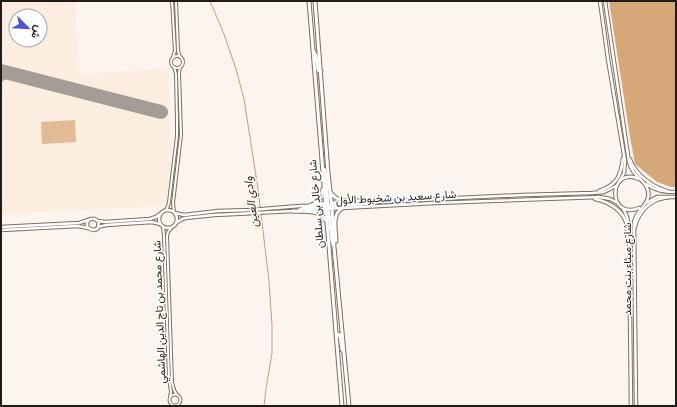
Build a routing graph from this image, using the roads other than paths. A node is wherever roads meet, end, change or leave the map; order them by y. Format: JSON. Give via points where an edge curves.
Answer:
{"nodes":[{"id":1,"x":172,"y":1,"type":"edge"},
{"id":2,"x":176,"y":1,"type":"edge"},
{"id":3,"x":309,"y":1,"type":"edge"},
{"id":4,"x":315,"y":1,"type":"edge"},
{"id":5,"x":600,"y":1,"type":"edge"},
{"id":6,"x":605,"y":1,"type":"edge"},
{"id":7,"x":324,"y":47,"type":"dead end"},
{"id":8,"x":313,"y":50,"type":"junction"},
{"id":9,"x":319,"y":51,"type":"junction"},
{"id":10,"x":173,"y":57,"type":"junction"},
{"id":11,"x":180,"y":57,"type":"junction"},
{"id":12,"x":174,"y":67,"type":"junction"},
{"id":13,"x":180,"y":67,"type":"junction"},
{"id":14,"x":321,"y":71,"type":"junction"},
{"id":15,"x":323,"y":98,"type":"junction"},
{"id":16,"x":328,"y":101,"type":"dead end"},
{"id":17,"x":623,"y":153,"type":"junction"},
{"id":18,"x":628,"y":153,"type":"junction"},
{"id":19,"x":323,"y":168,"type":"junction"},
{"id":20,"x":328,"y":173,"type":"junction"},
{"id":21,"x":642,"y":180,"type":"junction"},
{"id":22,"x":619,"y":182,"type":"junction"},
{"id":23,"x":324,"y":184,"type":"junction"},
{"id":24,"x":645,"y":184,"type":"junction"},
{"id":25,"x":616,"y":186,"type":"junction"},
{"id":26,"x":670,"y":192,"type":"junction"},
{"id":27,"x":676,"y":192,"type":"edge"},
{"id":28,"x":592,"y":193,"type":"junction"},
{"id":29,"x":669,"y":197,"type":"junction"},
{"id":30,"x":676,"y":197,"type":"edge"},
{"id":31,"x":592,"y":198,"type":"junction"},
{"id":32,"x":373,"y":202,"type":"junction"},
{"id":33,"x":618,"y":203,"type":"junction"},
{"id":34,"x":644,"y":204,"type":"junction"},
{"id":35,"x":309,"y":206,"type":"junction"},
{"id":36,"x":329,"y":206,"type":"junction"},
{"id":37,"x":641,"y":207,"type":"junction"},
{"id":38,"x":342,"y":208,"type":"junction"},
{"id":39,"x":623,"y":208,"type":"junction"},
{"id":40,"x":166,"y":210,"type":"junction"},
{"id":41,"x":279,"y":210,"type":"junction"},
{"id":42,"x":299,"y":210,"type":"joint"},
{"id":43,"x":293,"y":211,"type":"junction"},
{"id":44,"x":175,"y":212,"type":"junction"},
{"id":45,"x":250,"y":212,"type":"junction"},
{"id":46,"x":160,"y":214,"type":"junction"},
{"id":47,"x":88,"y":220,"type":"junction"},
{"id":48,"x":98,"y":221,"type":"junction"},
{"id":49,"x":176,"y":223,"type":"junction"},
{"id":50,"x":160,"y":224,"type":"junction"},
{"id":51,"x":1,"y":227,"type":"edge"},
{"id":52,"x":98,"y":227,"type":"junction"},
{"id":53,"x":163,"y":227,"type":"junction"},
{"id":54,"x":172,"y":227,"type":"junction"},
{"id":55,"x":88,"y":228,"type":"junction"},
{"id":56,"x":327,"y":228,"type":"junction"},
{"id":57,"x":1,"y":230,"type":"edge"},
{"id":58,"x":634,"y":241,"type":"junction"},
{"id":59,"x":629,"y":244,"type":"junction"},
{"id":60,"x":334,"y":247,"type":"junction"},
{"id":61,"x":337,"y":336,"type":"junction"},
{"id":62,"x":344,"y":357,"type":"junction"},
{"id":63,"x":178,"y":395,"type":"junction"},
{"id":64,"x":170,"y":397,"type":"junction"},
{"id":65,"x":171,"y":405,"type":"edge"},
{"id":66,"x":176,"y":406,"type":"edge"},
{"id":67,"x":342,"y":406,"type":"edge"},
{"id":68,"x":348,"y":406,"type":"edge"},
{"id":69,"x":631,"y":406,"type":"edge"},
{"id":70,"x":636,"y":406,"type":"edge"}],
"edges":[{"from":1,"to":10,"type":"street","via":[[175,51]]},
{"from":2,"to":11,"type":"street"},
{"from":3,"to":8,"type":"main road","name":"شارع خالِد بن سلطان"},
{"from":4,"to":9,"type":"main road","name":"شارع خالِد بن سلطان"},
{"from":5,"to":17,"type":"main road"},
{"from":6,"to":18,"type":"main road"},
{"from":7,"to":9,"type":"main road"},
{"from":8,"to":14,"type":"main road","via":[[318,71]]},
{"from":8,"to":19,"type":"main road","name":"شارع خالِد بن سلطان"},
{"from":9,"to":14,"type":"main road","name":"شارع خالِد بن سلطان"},
{"from":10,"to":11,"type":"street"},
{"from":10,"to":12,"type":"street","via":[[171,62]]},
{"from":11,"to":13,"type":"street","via":[[183,62]]},
{"from":12,"to":13,"type":"street"},
{"from":12,"to":40,"type":"street","via":[[177,136],[169,204]]},
{"from":13,"to":44,"type":"street","via":[[181,126],[173,203]]},
{"from":14,"to":15,"type":"main road","name":"شارع خالِد بن سلطان"},
{"from":15,"to":16,"type":"main road"},
{"from":15,"to":20,"type":"main road","name":"شارع خالِد بن سلطان"},
{"from":17,"to":22,"type":"main road","via":[[624,170]]},
{"from":17,"to":28,"type":"main road","via":[[620,174],[607,188]]},
{"from":18,"to":21,"type":"main road","via":[[630,167]]},
{"from":18,"to":26,"type":"main road","via":[[636,171],[653,185]]},
{"from":19,"to":23,"type":"main road","name":"شارع خالِد بن سلطان"},
{"from":19,"to":36,"type":"main road"},
{"from":20,"to":32,"type":"main road","via":[[333,196],[344,200]]},
{"from":20,"to":36,"type":"main road","name":"شارع خالِد بن سلطان"},
{"from":21,"to":22,"type":"main road","via":[[628,177]]},
{"from":21,"to":24,"type":"main road"},
{"from":22,"to":25,"type":"main road"},
{"from":23,"to":35,"type":"main road","via":[[319,200]]},
{"from":23,"to":36,"type":"main road","name":"شارع خالِد بن سلطان"},
{"from":24,"to":26,"type":"main road","via":[[656,190]]},
{"from":24,"to":34,"type":"main road","via":[[648,194]]},
{"from":25,"to":28,"type":"main road","name":"شارع سعيد بن شخبوط الأول","via":[[604,192]]},
{"from":25,"to":33,"type":"main road","via":[[615,195]]},
{"from":26,"to":27,"type":"main road"},
{"from":28,"to":32,"type":"main road","name":"شارع سعيد بن شخبوط الأول"},
{"from":29,"to":30,"type":"main road"},
{"from":29,"to":34,"type":"main road","via":[[657,197]]},
{"from":29,"to":58,"type":"main road","via":[[654,201],[642,212],[636,222]]},
{"from":31,"to":33,"type":"main road","name":"شارع سعيد بن شخبوط الأول","via":[[607,198]]},
{"from":31,"to":38,"type":"main road","name":"شارع سعيد بن شخبوط الأول"},
{"from":31,"to":59,"type":"main road","via":[[608,202],[623,215]]},
{"from":32,"to":36,"type":"main road"},
{"from":33,"to":39,"type":"main road"},
{"from":34,"to":37,"type":"main road","name":"شارع ميثاء بنت محمد"},
{"from":35,"to":36,"type":"main road","name":"شارع سعيد بن شخبوط الأول"},
{"from":35,"to":41,"type":"main road","name":"شارع سعيد بن شخبوط الأول"},
{"from":36,"to":38,"type":"main road","name":"شارع سعيد بن شخبوط الأول"},
{"from":36,"to":42,"type":"main road"},
{"from":36,"to":56,"type":"main road","name":"شارع خالِد بن سلطان"},
{"from":36,"to":60,"type":"main road","name":"شارع خالِد بن سلطان"},
{"from":37,"to":39,"type":"main road","via":[[632,210]]},
{"from":37,"to":58,"type":"main road","name":"شارع ميثاء بنت محمد","via":[[634,220]]},
{"from":38,"to":60,"type":"main road","via":[[335,218]]},
{"from":39,"to":59,"type":"main road","name":"شارع ميثاء بنت محمد","via":[[629,222]]},
{"from":40,"to":44,"type":"main road"},
{"from":40,"to":46,"type":"main road"},
{"from":41,"to":43,"type":"main road","name":"شارع سعيد بن شخبوط الأول"},
{"from":41,"to":45,"type":"main road","name":"شارع سعيد بن شخبوط الأول"},
{"from":42,"to":43,"type":"main road","name":"شارع سعيد بن شخبوط الأول"},
{"from":43,"to":56,"type":"main road","via":[[312,212],[323,216]]},
{"from":44,"to":45,"type":"main road","name":"شارع سعيد بن شخبوط الأول","via":[[184,215],[218,211]]},
{"from":44,"to":49,"type":"main road"},
{"from":45,"to":49,"type":"main road","name":"شارع سعيد بن شخبوط الأول","via":[[186,218]]},
{"from":46,"to":48,"type":"main road","via":[[150,219]]},
{"from":46,"to":50,"type":"main road"},
{"from":47,"to":48,"type":"main road","via":[[94,218]]},
{"from":47,"to":51,"type":"main road","via":[[83,223]]},
{"from":47,"to":55,"type":"main road"},
{"from":48,"to":52,"type":"main road"},
{"from":49,"to":54,"type":"main road"},
{"from":50,"to":52,"type":"main road","via":[[150,222]]},
{"from":50,"to":53,"type":"main road"},
{"from":52,"to":55,"type":"main road","via":[[93,230]]},
{"from":53,"to":54,"type":"main road"},
{"from":53,"to":64,"type":"street","name":"شارع محمد بن تاج الدين الهاشمي"},
{"from":54,"to":63,"type":"street","name":"شارع محمد بن تاج الدين الهاشمي","via":[[167,236],[172,382]]},
{"from":55,"to":57,"type":"main road","via":[[80,226]]},
{"from":56,"to":61,"type":"main road","name":"شارع خالِد بن سلطان"},
{"from":58,"to":70,"type":"main road","name":"شارع ميثاء بنت محمد"},
{"from":59,"to":69,"type":"main road","name":"شارع ميثاء بنت محمد"},
{"from":60,"to":62,"type":"main road","name":"شارع خالِد بن سلطان"},
{"from":61,"to":62,"type":"main road","via":[[340,336]]},
{"from":61,"to":67,"type":"main road","name":"شارع خالِد بن سلطان"},
{"from":62,"to":68,"type":"main road","name":"شارع خالِد بن سلطان"},
{"from":63,"to":64,"type":"street"},
{"from":63,"to":66,"type":"street","via":[[180,401]]},
{"from":64,"to":65,"type":"street"},
{"from":65,"to":66,"type":"street"}]}
